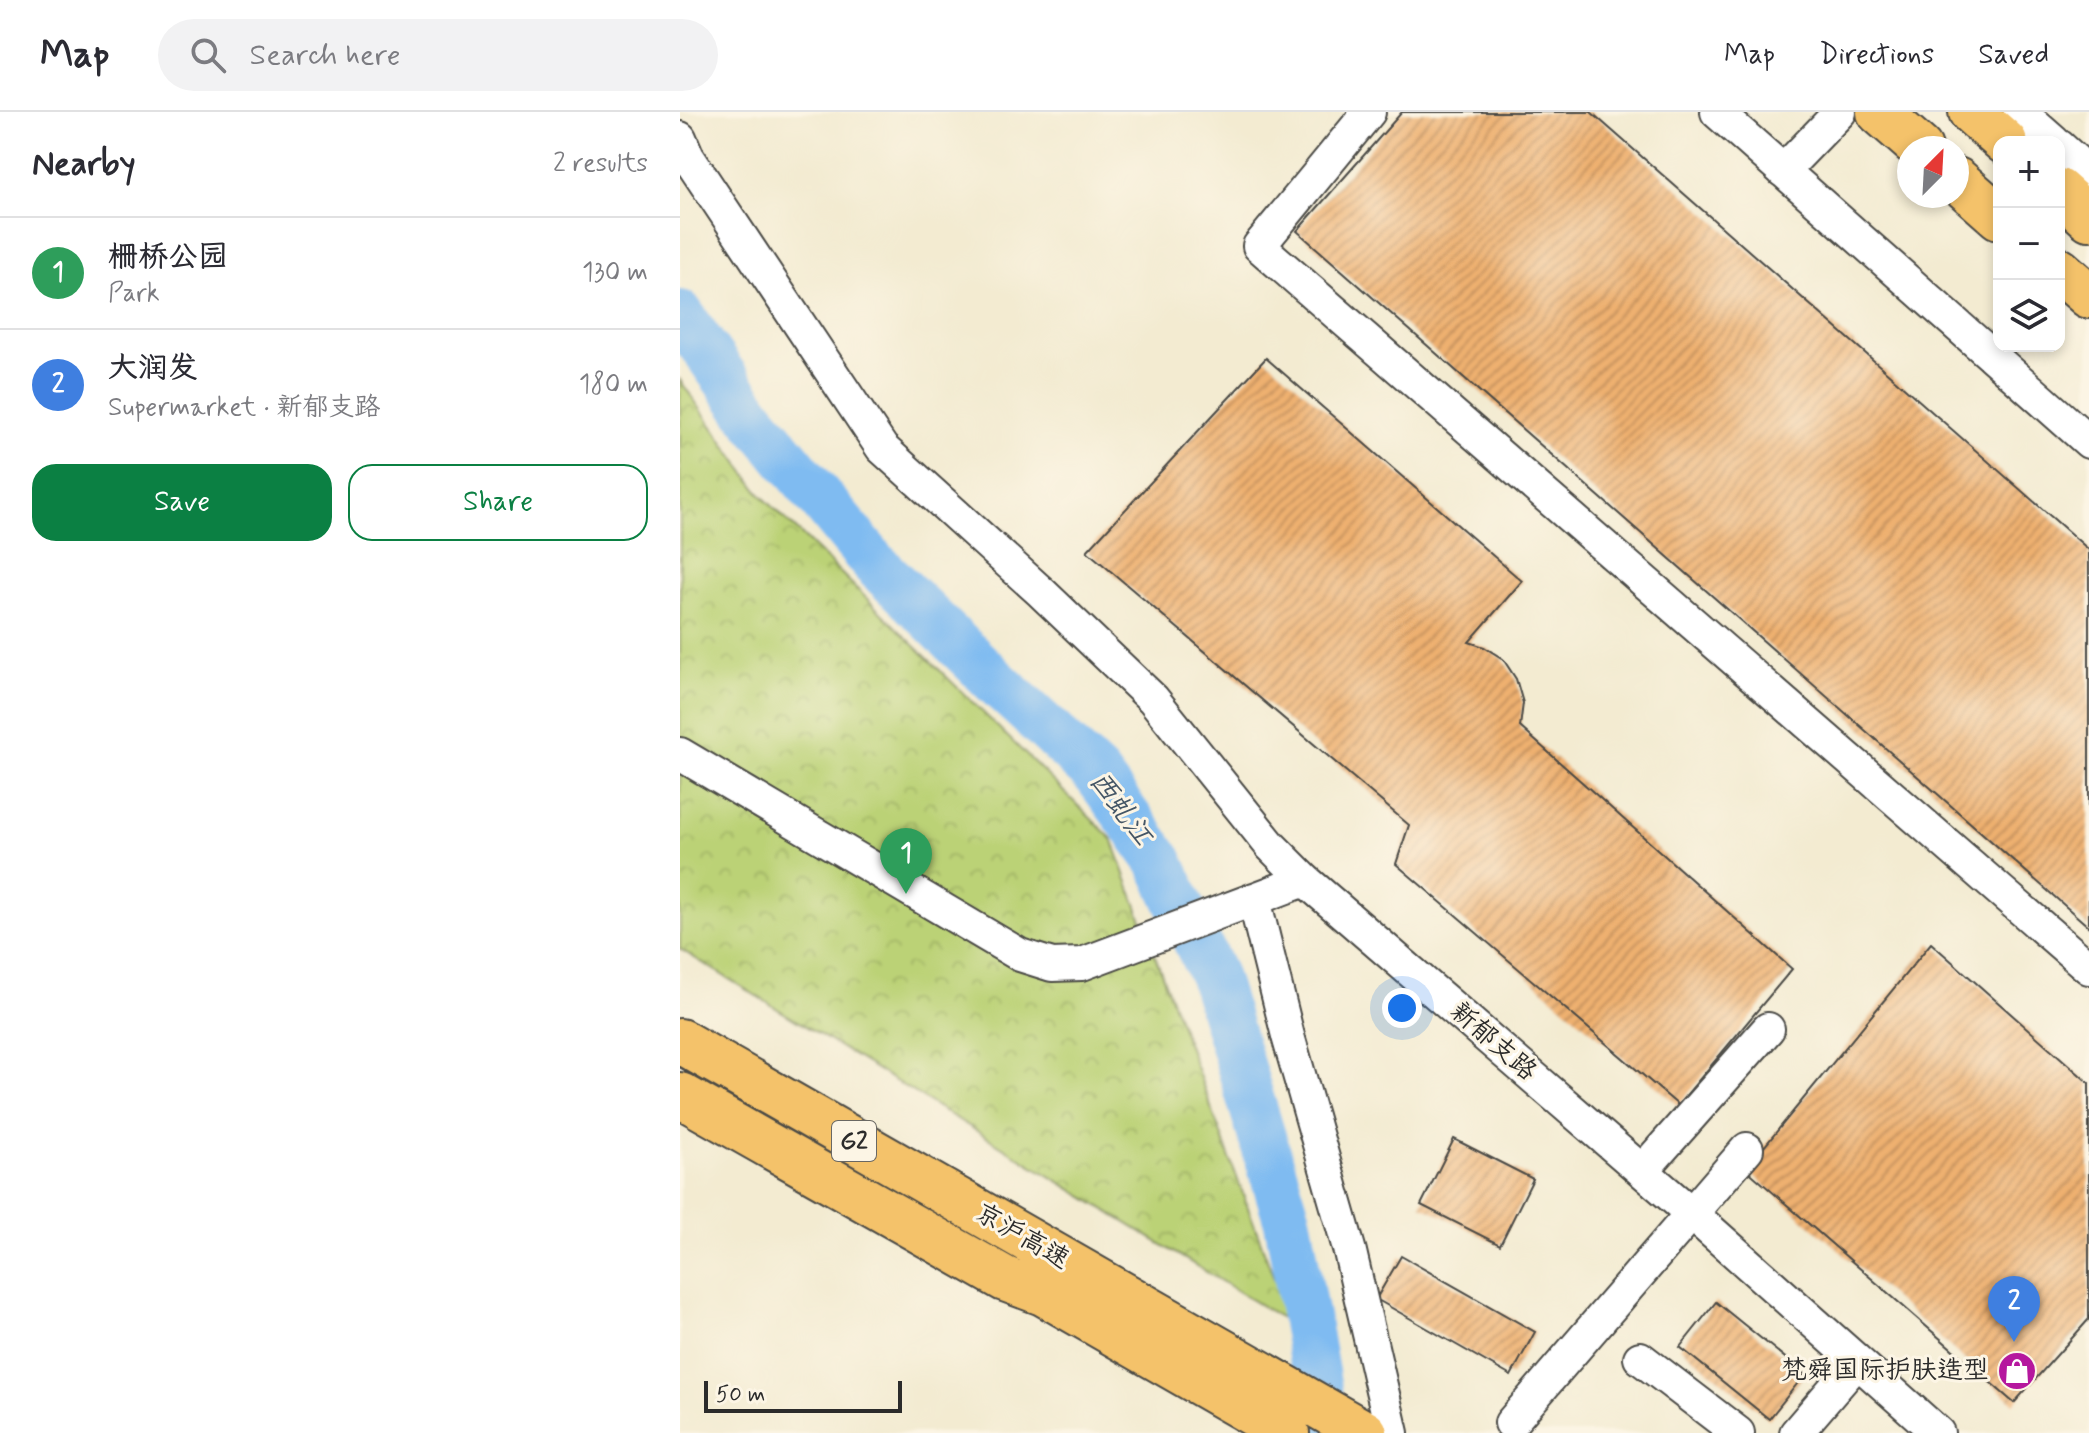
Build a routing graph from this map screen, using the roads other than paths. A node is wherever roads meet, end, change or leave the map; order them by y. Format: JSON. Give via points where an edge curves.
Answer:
{"nodes":[{"id":1,"x":1369,"y":112,"type":"edge"},
{"id":2,"x":1840,"y":112,"type":"edge"},
{"id":3,"x":1879,"y":112,"type":"edge"},
{"id":4,"x":1971,"y":112,"type":"edge"},
{"id":5,"x":2020,"y":112,"type":"edge"},
{"id":6,"x":1720,"y":113,"type":"edge"},
{"id":7,"x":1906,"y":136,"type":"edge"},
{"id":8,"x":1998,"y":136,"type":"edge"},
{"id":9,"x":2047,"y":136,"type":"edge"},
{"id":10,"x":680,"y":138,"type":"edge"},
{"id":11,"x":2065,"y":151,"type":"edge"},
{"id":12,"x":1783,"y":171,"type":"junction"},
{"id":13,"x":2089,"y":173,"type":"edge"},
{"id":14,"x":1969,"y":191,"type":"edge"},
{"id":15,"x":2065,"y":196,"type":"edge"},
{"id":16,"x":1993,"y":212,"type":"edge"},
{"id":17,"x":2089,"y":218,"type":"edge"},
{"id":18,"x":2065,"y":275,"type":"edge"},
{"id":19,"x":2089,"y":296,"type":"edge"},
{"id":20,"x":2089,"y":442,"type":"edge"},
{"id":21,"x":682,"y":757,"type":"edge"},
{"id":22,"x":1305,"y":880,"type":"junction"},
{"id":23,"x":1247,"y":902,"type":"junction"},
{"id":24,"x":2089,"y":968,"type":"edge"},
{"id":25,"x":1768,"y":1029,"type":"dead end"},
{"id":26,"x":680,"y":1041,"type":"edge"},
{"id":27,"x":680,"y":1095,"type":"edge"},
{"id":28,"x":1747,"y":1149,"type":"dead end"},
{"id":29,"x":1642,"y":1171,"type":"junction"},
{"id":30,"x":1692,"y":1214,"type":"junction"},
{"id":31,"x":1640,"y":1358,"type":"dead end"},
{"id":32,"x":1857,"y":1362,"type":"junction"},
{"id":33,"x":1511,"y":1423,"type":"dead end"},
{"id":34,"x":1287,"y":1433,"type":"edge"},
{"id":35,"x":1365,"y":1433,"type":"edge"},
{"id":36,"x":1392,"y":1433,"type":"edge"},
{"id":37,"x":1738,"y":1433,"type":"edge"},
{"id":38,"x":1796,"y":1433,"type":"edge"},
{"id":39,"x":1938,"y":1433,"type":"edge"}],
"edges":[{"from":1,"to":24,"type":"street","via":[[1259,246]]},
{"from":2,"to":12,"type":"street"},
{"from":3,"to":7,"type":"highway"},
{"from":4,"to":8,"type":"highway"},
{"from":5,"to":9,"type":"street"},
{"from":6,"to":12,"type":"street"},
{"from":10,"to":22,"type":"street","name":"新郁支路","via":[[882,448],[1153,699],[1271,846]]},
{"from":11,"to":13,"type":"street"},
{"from":12,"to":20,"type":"street"},
{"from":14,"to":16,"type":"highway"},
{"from":15,"to":17,"type":"highway"},
{"from":18,"to":19,"type":"highway"},
{"from":21,"to":23,"type":"street","via":[[1020,955],[1052,965],[1082,964]]},
{"from":22,"to":23,"type":"street"},
{"from":22,"to":29,"type":"street","name":"新郁支路"},
{"from":23,"to":36,"type":"street","via":[[1350,1252]]},
{"from":25,"to":29,"type":"street"},
{"from":26,"to":35,"type":"highway","name":"京沪高速","number":"G2"},
{"from":27,"to":34,"type":"highway","name":"京沪高速","number":"G2"},
{"from":28,"to":30,"type":"street"},
{"from":29,"to":30,"type":"street","name":"新郁支路"},
{"from":30,"to":32,"type":"street","name":"新郁支路"},
{"from":30,"to":33,"type":"street"},
{"from":31,"to":37,"type":"street"},
{"from":32,"to":38,"type":"street"},
{"from":32,"to":39,"type":"street","name":"新郁支路"}]}
